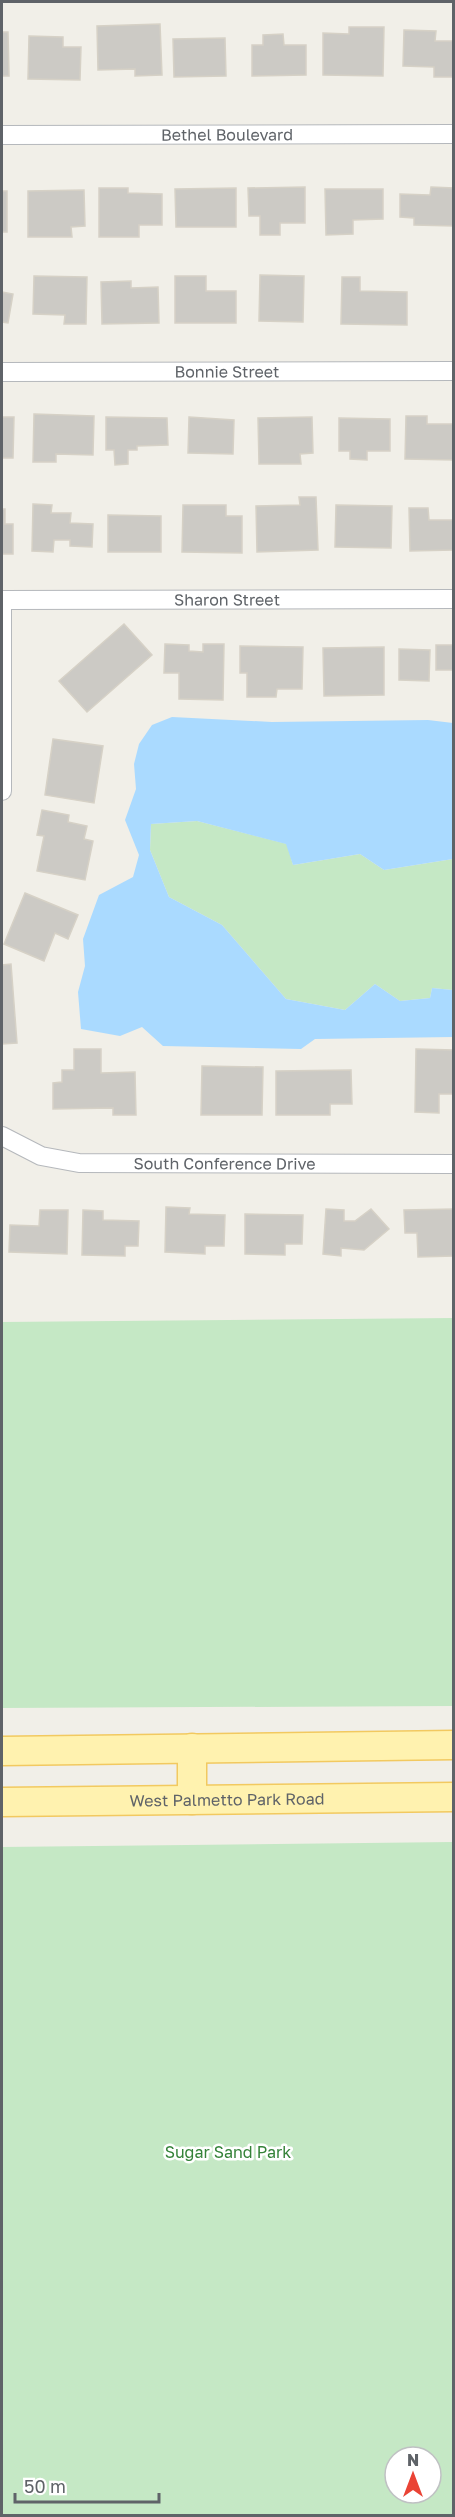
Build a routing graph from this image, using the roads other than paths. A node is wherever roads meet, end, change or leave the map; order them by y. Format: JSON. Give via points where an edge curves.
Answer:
{"nodes":[{"id":1,"x":453,"y":134,"type":"edge"},
{"id":2,"x":2,"y":135,"type":"edge"},
{"id":3,"x":453,"y":371,"type":"edge"},
{"id":4,"x":2,"y":372,"type":"edge"},
{"id":5,"x":453,"y":599,"type":"edge"},
{"id":6,"x":2,"y":600,"type":"edge"},
{"id":7,"x":2,"y":791,"type":"edge"},
{"id":8,"x":2,"y":1136,"type":"edge"},
{"id":9,"x":453,"y":1164,"type":"edge"},
{"id":10,"x":453,"y":1745,"type":"edge"},
{"id":11,"x":192,"y":1748,"type":"junction"},
{"id":12,"x":2,"y":1750,"type":"edge"},
{"id":13,"x":453,"y":1797,"type":"edge"},
{"id":14,"x":192,"y":1800,"type":"junction"},
{"id":15,"x":2,"y":1802,"type":"edge"}],
"edges":[{"from":1,"to":2,"type":"street","name":"Bethel Boulevard"},
{"from":3,"to":4,"type":"street","name":"Bonnie Street"},
{"from":5,"to":6,"type":"street","name":"Sharon Street"},
{"from":6,"to":7,"type":"street"},
{"from":8,"to":9,"type":"street","name":"South Conference Drive","via":[[41,1156],[79,1163]]},
{"from":10,"to":11,"type":"main road"},
{"from":11,"to":12,"type":"main road"},
{"from":11,"to":14,"type":"main road"},
{"from":13,"to":14,"type":"main road","name":"West Palmetto Park Road"},
{"from":14,"to":15,"type":"main road","name":"West Palmetto Park Road"}]}
